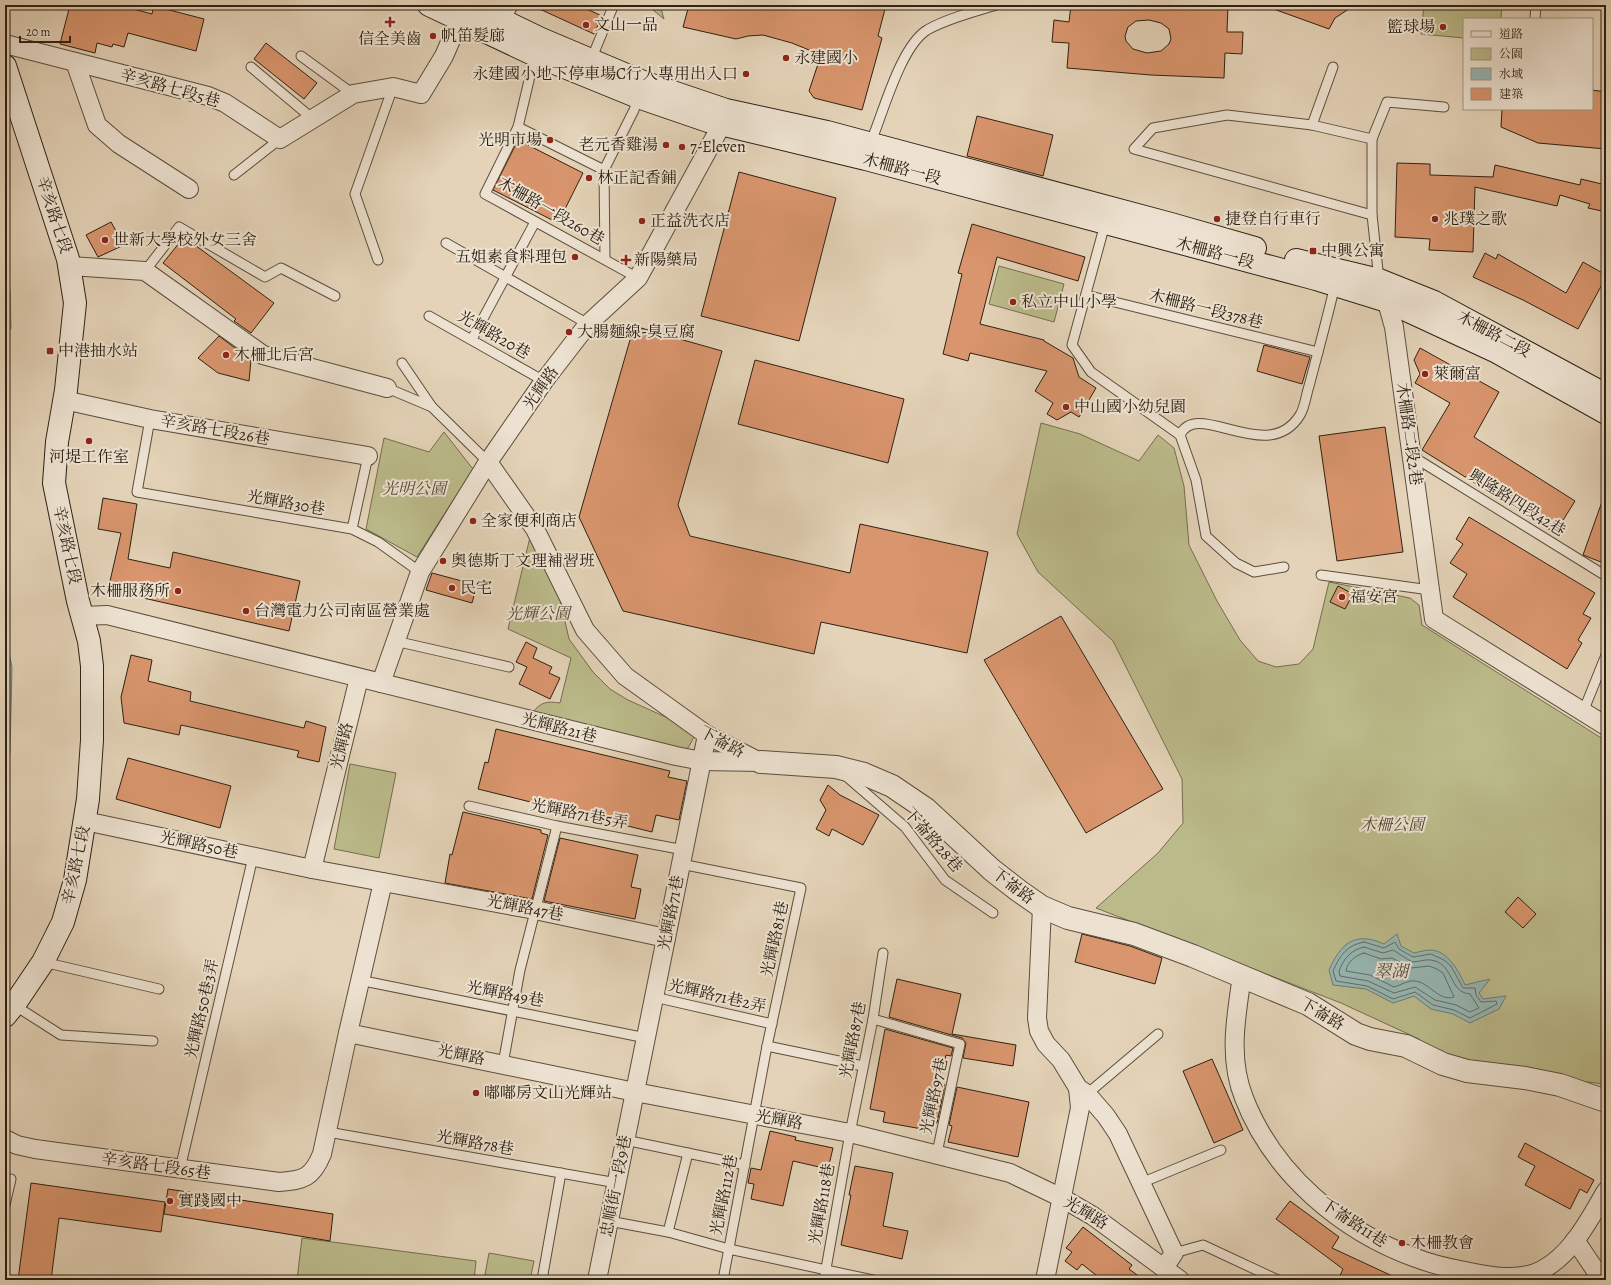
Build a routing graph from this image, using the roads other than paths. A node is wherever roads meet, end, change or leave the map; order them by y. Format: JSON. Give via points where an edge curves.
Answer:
{"nodes":[{"id":1,"x":429,"y":5,"type":"edge"},
{"id":2,"x":996,"y":5,"type":"edge"},
{"id":3,"x":1536,"y":5,"type":"edge"},
{"id":4,"x":612,"y":9,"type":"dead end"},
{"id":5,"x":466,"y":12,"type":"edge"},
{"id":6,"x":509,"y":13,"type":"edge"},
{"id":7,"x":1535,"y":18,"type":"edge"},
{"id":8,"x":5,"y":44,"type":"edge"},
{"id":9,"x":538,"y":47,"type":"junction"},
{"id":10,"x":301,"y":56,"type":"dead end"},
{"id":11,"x":591,"y":60,"type":"junction"},
{"id":12,"x":75,"y":62,"type":"junction"},
{"id":13,"x":5,"y":66,"type":"edge"},
{"id":14,"x":251,"y":67,"type":"dead end"},
{"id":15,"x":1333,"y":67,"type":"dead end"},
{"id":16,"x":393,"y":87,"type":"junction"},
{"id":17,"x":353,"y":94,"type":"junction"},
{"id":18,"x":638,"y":97,"type":"junction"},
{"id":19,"x":1444,"y":107,"type":"dead end"},
{"id":20,"x":724,"y":117,"type":"junction"},
{"id":21,"x":313,"y":118,"type":"junction"},
{"id":22,"x":1312,"y":125,"type":"junction"},
{"id":23,"x":518,"y":127,"type":"junction"},
{"id":24,"x":280,"y":139,"type":"junction"},
{"id":25,"x":1372,"y":139,"type":"junction"},
{"id":26,"x":870,"y":144,"type":"junction"},
{"id":27,"x":604,"y":170,"type":"junction"},
{"id":28,"x":234,"y":175,"type":"dead end"},
{"id":29,"x":189,"y":189,"type":"dead end"},
{"id":30,"x":1372,"y":215,"type":"junction"},
{"id":31,"x":535,"y":222,"type":"junction"},
{"id":32,"x":1106,"y":224,"type":"junction"},
{"id":33,"x":446,"y":244,"type":"dead end"},
{"id":34,"x":605,"y":259,"type":"junction"},
{"id":35,"x":378,"y":260,"type":"dead end"},
{"id":36,"x":70,"y":266,"type":"junction"},
{"id":37,"x":144,"y":271,"type":"junction"},
{"id":38,"x":507,"y":277,"type":"junction"},
{"id":39,"x":638,"y":278,"type":"junction"},
{"id":40,"x":1379,"y":280,"type":"junction"},
{"id":41,"x":1335,"y":285,"type":"junction"},
{"id":42,"x":1086,"y":295,"type":"junction"},
{"id":43,"x":335,"y":296,"type":"dead end"},
{"id":44,"x":1387,"y":301,"type":"junction"},
{"id":45,"x":429,"y":316,"type":"dead end"},
{"id":46,"x":588,"y":324,"type":"junction"},
{"id":47,"x":472,"y":339,"type":"junction"},
{"id":48,"x":1318,"y":352,"type":"junction"},
{"id":49,"x":402,"y":363,"type":"dead end"},
{"id":50,"x":544,"y":382,"type":"junction"},
{"id":51,"x":386,"y":388,"type":"joint"},
{"id":52,"x":1606,"y":395,"type":"edge"},
{"id":53,"x":64,"y":400,"type":"junction"},
{"id":54,"x":432,"y":407,"type":"junction"},
{"id":55,"x":1606,"y":414,"type":"edge"},
{"id":56,"x":150,"y":419,"type":"junction"},
{"id":57,"x":1180,"y":435,"type":"junction"},
{"id":58,"x":368,"y":456,"type":"joint"},
{"id":59,"x":1412,"y":456,"type":"junction"},
{"id":60,"x":488,"y":462,"type":"junction"},
{"id":61,"x":352,"y":529,"type":"junction"},
{"id":62,"x":1284,"y":567,"type":"dead end"},
{"id":63,"x":420,"y":572,"type":"junction"},
{"id":64,"x":1321,"y":575,"type":"dead end"},
{"id":65,"x":1606,"y":576,"type":"edge"},
{"id":66,"x":1430,"y":590,"type":"junction"},
{"id":67,"x":82,"y":616,"type":"junction"},
{"id":68,"x":395,"y":641,"type":"junction"},
{"id":69,"x":1606,"y":655,"type":"edge"},
{"id":70,"x":509,"y":667,"type":"dead end"},
{"id":71,"x":359,"y":678,"type":"junction"},
{"id":72,"x":381,"y":683,"type":"junction"},
{"id":73,"x":1583,"y":712,"type":"junction"},
{"id":74,"x":1606,"y":726,"type":"edge"},
{"id":75,"x":707,"y":735,"type":"junction"},
{"id":76,"x":702,"y":760,"type":"junction"},
{"id":77,"x":761,"y":762,"type":"junction"},
{"id":78,"x":836,"y":767,"type":"junction"},
{"id":79,"x":469,"y":806,"type":"dead end"},
{"id":80,"x":86,"y":821,"type":"junction"},
{"id":81,"x":557,"y":826,"type":"junction"},
{"id":82,"x":253,"y":857,"type":"junction"},
{"id":83,"x":682,"y":857,"type":"junction"},
{"id":84,"x":312,"y":869,"type":"junction"},
{"id":85,"x":383,"y":882,"type":"junction"},
{"id":86,"x":1042,"y":907,"type":"junction"},
{"id":87,"x":535,"y":910,"type":"junction"},
{"id":88,"x":993,"y":913,"type":"dead end"},
{"id":89,"x":666,"y":938,"type":"junction"},
{"id":90,"x":883,"y":953,"type":"dead end"},
{"id":91,"x":43,"y":962,"type":"junction"},
{"id":92,"x":1242,"y":976,"type":"junction"},
{"id":93,"x":359,"y":980,"type":"junction"},
{"id":94,"x":159,"y":989,"type":"dead end"},
{"id":95,"x":654,"y":997,"type":"junction"},
{"id":96,"x":10,"y":1010,"type":"edge"},
{"id":97,"x":512,"y":1011,"type":"junction"},
{"id":98,"x":873,"y":1019,"type":"junction"},
{"id":99,"x":772,"y":1024,"type":"junction"},
{"id":100,"x":348,"y":1033,"type":"junction"},
{"id":101,"x":1158,"y":1034,"type":"dead end"},
{"id":102,"x":646,"y":1038,"type":"junction"},
{"id":103,"x":153,"y":1041,"type":"dead end"},
{"id":104,"x":767,"y":1046,"type":"junction"},
{"id":105,"x":503,"y":1064,"type":"junction"},
{"id":106,"x":863,"y":1066,"type":"junction"},
{"id":107,"x":1082,"y":1091,"type":"junction"},
{"id":108,"x":635,"y":1092,"type":"junction"},
{"id":109,"x":1606,"y":1101,"type":"edge"},
{"id":110,"x":754,"y":1115,"type":"junction"},
{"id":111,"x":328,"y":1132,"type":"junction"},
{"id":112,"x":850,"y":1133,"type":"junction"},
{"id":113,"x":5,"y":1139,"type":"edge"},
{"id":114,"x":625,"y":1140,"type":"junction"},
{"id":115,"x":1221,"y":1150,"type":"dead end"},
{"id":116,"x":688,"y":1153,"type":"junction"},
{"id":117,"x":937,"y":1153,"type":"junction"},
{"id":118,"x":745,"y":1165,"type":"junction"},
{"id":119,"x":180,"y":1169,"type":"junction"},
{"id":120,"x":561,"y":1173,"type":"junction"},
{"id":121,"x":12,"y":1179,"type":"dead end"},
{"id":122,"x":616,"y":1183,"type":"junction"},
{"id":123,"x":1141,"y":1183,"type":"junction"},
{"id":124,"x":1606,"y":1192,"type":"edge"},
{"id":125,"x":1062,"y":1198,"type":"junction"},
{"id":126,"x":5,"y":1205,"type":"edge"},
{"id":127,"x":609,"y":1221,"type":"junction"},
{"id":128,"x":668,"y":1232,"type":"junction"},
{"id":129,"x":1575,"y":1240,"type":"junction"},
{"id":130,"x":729,"y":1248,"type":"junction"},
{"id":131,"x":1174,"y":1253,"type":"junction"},
{"id":132,"x":1164,"y":1268,"type":"junction"},
{"id":133,"x":826,"y":1270,"type":"junction"},
{"id":134,"x":542,"y":1280,"type":"edge"},
{"id":135,"x":597,"y":1280,"type":"edge"},
{"id":136,"x":723,"y":1280,"type":"edge"},
{"id":137,"x":824,"y":1280,"type":"edge"},
{"id":138,"x":873,"y":1280,"type":"edge"},
{"id":139,"x":1045,"y":1280,"type":"edge"},
{"id":140,"x":1180,"y":1280,"type":"edge"},
{"id":141,"x":1278,"y":1280,"type":"edge"},
{"id":142,"x":1602,"y":1280,"type":"edge"}],
"edges":[{"from":1,"to":5,"type":"main road","name":"木柵路一段"},
{"from":2,"to":26,"type":"lane","via":[[942,23],[926,31],[913,43],[904,59]]},
{"from":3,"to":7,"type":"lane"},
{"from":4,"to":11,"type":"lane"},
{"from":5,"to":6,"type":"main road","name":"木柵路一段"},
{"from":5,"to":9,"type":"main road","name":"木柵路一段"},
{"from":5,"to":16,"type":"street","via":[[444,56],[420,94]]},
{"from":6,"to":9,"type":"main road","name":"木柵路一段"},
{"from":8,"to":12,"type":"street","name":"辛亥路七段5巷"},
{"from":9,"to":11,"type":"main road","name":"木柵路一段"},
{"from":9,"to":18,"type":"main road","name":"木柵路一段"},
{"from":9,"to":23,"type":"lane","name":"木柵路一段260巷"},
{"from":10,"to":17,"type":"lane"},
{"from":11,"to":20,"type":"main road","name":"木柵路一段"},
{"from":12,"to":24,"type":"street","name":"辛亥路七段5巷","via":[[208,96],[225,103]]},
{"from":12,"to":29,"type":"street","via":[[97,125],[119,144]]},
{"from":13,"to":36,"type":"main road","name":"辛亥路七段"},
{"from":14,"to":21,"type":"lane"},
{"from":15,"to":22,"type":"lane"},
{"from":16,"to":17,"type":"street"},
{"from":16,"to":35,"type":"lane","via":[[355,194]]},
{"from":17,"to":21,"type":"street"},
{"from":18,"to":20,"type":"main road","name":"木柵路一段","via":[[708,121]]},
{"from":18,"to":27,"type":"lane"},
{"from":19,"to":25,"type":"lane","via":[[1387,102]]},
{"from":20,"to":26,"type":"main road","name":"木柵路一段","via":[[827,132]]},
{"from":20,"to":32,"type":"main road","name":"木柵路一段","via":[[866,159]]},
{"from":20,"to":39,"type":"street","name":"光輝路"},
{"from":21,"to":24,"type":"street"},
{"from":22,"to":25,"type":"lane"},
{"from":22,"to":30,"type":"lane","via":[[1227,115],[1153,128],[1134,149]]},
{"from":23,"to":27,"type":"lane"},
{"from":23,"to":31,"type":"lane","name":"木柵路一段260巷","via":[[485,194]]},
{"from":24,"to":28,"type":"lane"},
{"from":25,"to":30,"type":"lane"},
{"from":26,"to":40,"type":"main road","name":"木柵路一段","via":[[1296,260]]},
{"from":27,"to":34,"type":"lane"},
{"from":30,"to":40,"type":"lane"},
{"from":31,"to":34,"type":"lane","name":"木柵路一段260巷"},
{"from":31,"to":38,"type":"lane"},
{"from":32,"to":41,"type":"main road","name":"木柵路一段"},
{"from":32,"to":42,"type":"lane"},
{"from":33,"to":38,"type":"lane"},
{"from":34,"to":39,"type":"lane","name":"木柵路一段260巷"},
{"from":36,"to":37,"type":"street"},
{"from":36,"to":53,"type":"main road","name":"辛亥路七段","via":[[76,303]]},
{"from":37,"to":43,"type":"lane","via":[[179,227],[265,277],[282,268]]},
{"from":37,"to":51,"type":"street","via":[[263,355]]},
{"from":38,"to":46,"type":"lane"},
{"from":38,"to":47,"type":"lane"},
{"from":39,"to":46,"type":"street","name":"光輝路"},
{"from":40,"to":44,"type":"street","name":"木柵路二段2巷"},
{"from":40,"to":52,"type":"main road","name":"木柵路二段","via":[[1434,302]]},
{"from":41,"to":44,"type":"main road","name":"木柵路一段"},
{"from":41,"to":48,"type":"lane"},
{"from":42,"to":48,"type":"lane","name":"木柵路一段378巷"},
{"from":42,"to":57,"type":"lane","via":[[1072,345],[1079,356],[1091,372]]},
{"from":44,"to":55,"type":"main road","name":"木柵路二段","via":[[1495,351]]},
{"from":44,"to":59,"type":"street","name":"木柵路二段2巷","via":[[1394,327]]},
{"from":45,"to":47,"type":"lane","name":"光輝路20巷"},
{"from":46,"to":50,"type":"street","name":"光輝路"},
{"from":47,"to":50,"type":"lane","name":"光輝路20巷"},
{"from":48,"to":57,"type":"lane","via":[[1300,414],[1290,426],[1276,435],[1254,436],[1210,424],[1195,423],[1183,429]]},
{"from":49,"to":54,"type":"lane"},
{"from":50,"to":60,"type":"street","name":"光輝路"},
{"from":51,"to":54,"type":"lane"},
{"from":53,"to":56,"type":"street","name":"辛亥路七段26巷"},
{"from":53,"to":67,"type":"main road","name":"辛亥路七段","via":[[54,483]]},
{"from":54,"to":60,"type":"lane"},
{"from":56,"to":58,"type":"street","name":"辛亥路七段26巷"},
{"from":56,"to":61,"type":"lane","name":"光輝路30巷","via":[[137,492]]},
{"from":57,"to":62,"type":"lane","via":[[1196,480],[1206,536],[1236,563],[1254,572]]},
{"from":58,"to":61,"type":"lane"},
{"from":59,"to":65,"type":"lane","name":"興隆路四段42巷"},
{"from":59,"to":66,"type":"street","name":"木柵路二段2巷"},
{"from":60,"to":63,"type":"street","name":"光輝路"},
{"from":60,"to":75,"type":"street","name":"下崙路","via":[[535,529],[584,630],[625,676]]},
{"from":61,"to":63,"type":"lane","name":"光輝路30巷","via":[[378,542]]},
{"from":63,"to":68,"type":"street","name":"光輝路"},
{"from":64,"to":66,"type":"lane"},
{"from":66,"to":73,"type":"street","name":"木柵路二段2巷","via":[[1434,619]]},
{"from":67,"to":71,"type":"street","via":[[107,615]]},
{"from":67,"to":80,"type":"main road","name":"辛亥路七段","via":[[92,666],[92,740]]},
{"from":68,"to":70,"type":"lane"},
{"from":68,"to":72,"type":"street","name":"光輝路"},
{"from":69,"to":73,"type":"lane"},
{"from":71,"to":72,"type":"street","name":"光輝路21巷"},
{"from":71,"to":84,"type":"street","name":"光輝路"},
{"from":72,"to":76,"type":"street","name":"光輝路21巷","via":[[637,747]]},
{"from":73,"to":74,"type":"street","name":"木柵路二段2巷"},
{"from":75,"to":76,"type":"street","name":"光輝路71巷"},
{"from":75,"to":77,"type":"street","name":"下崙路"},
{"from":76,"to":77,"type":"street","name":"光輝路21巷"},
{"from":76,"to":83,"type":"street","name":"光輝路71巷"},
{"from":77,"to":78,"type":"main road","name":"下崙路"},
{"from":78,"to":86,"type":"main road","name":"下崙路","via":[[864,774],[892,786],[926,809],[992,870]]},
{"from":78,"to":88,"type":"lane","name":"下崙路28巷","via":[[905,827],[945,880]]},
{"from":79,"to":81,"type":"lane","name":"光輝路71巷5弄"},
{"from":80,"to":82,"type":"street","name":"光輝路50巷"},
{"from":80,"to":91,"type":"main road","name":"辛亥路七段","via":[[75,880],[63,922]]},
{"from":81,"to":83,"type":"lane","name":"光輝路71巷5弄"},
{"from":81,"to":87,"type":"lane"},
{"from":82,"to":84,"type":"street","name":"光輝路50巷"},
{"from":82,"to":119,"type":"lane","name":"光輝路50巷3弄"},
{"from":83,"to":89,"type":"street","name":"光輝路71巷"},
{"from":83,"to":99,"type":"lane","name":"光輝路81巷","via":[[801,888]]},
{"from":84,"to":85,"type":"street"},
{"from":85,"to":87,"type":"street","name":"光輝路47巷"},
{"from":85,"to":93,"type":"street"},
{"from":86,"to":92,"type":"main road","name":"下崙路","via":[[1068,918],[1134,934]]},
{"from":86,"to":107,"type":"street","name":"下崙路","via":[[1037,1018],[1039,1031]]},
{"from":87,"to":89,"type":"street","name":"光輝路47巷"},
{"from":87,"to":97,"type":"lane"},
{"from":89,"to":95,"type":"street","name":"光輝路71巷"},
{"from":90,"to":98,"type":"lane","name":"光輝路87巷"},
{"from":91,"to":94,"type":"lane"},
{"from":91,"to":96,"type":"main road","name":"辛亥路七段"},
{"from":92,"to":109,"type":"main road","name":"下崙路","via":[[1308,1004],[1347,1029],[1370,1039],[1406,1046],[1443,1064],[1467,1071],[1560,1085]]},
{"from":92,"to":129,"type":"street","name":"下崙路11巷","via":[[1235,1031],[1234,1065],[1244,1098],[1261,1134],[1280,1161],[1301,1186],[1341,1219],[1385,1245],[1416,1258],[1491,1276],[1523,1276],[1542,1271],[1560,1258]]},
{"from":93,"to":97,"type":"lane","name":"光輝路49巷"},
{"from":93,"to":100,"type":"street"},
{"from":95,"to":99,"type":"lane","name":"光輝路71巷2弄"},
{"from":95,"to":102,"type":"street","name":"光輝路71巷"},
{"from":96,"to":103,"type":"lane","via":[[61,1036]]},
{"from":97,"to":102,"type":"lane","name":"光輝路49巷"},
{"from":97,"to":105,"type":"lane"},
{"from":98,"to":106,"type":"lane","name":"光輝路87巷"},
{"from":98,"to":117,"type":"lane","name":"光輝路97巷","via":[[960,1044]]},
{"from":99,"to":104,"type":"lane","name":"光輝路81巷"},
{"from":100,"to":105,"type":"street","name":"光輝路"},
{"from":100,"to":111,"type":"street"},
{"from":101,"to":107,"type":"lane"},
{"from":102,"to":108,"type":"street","name":"光輝路71巷"},
{"from":104,"to":106,"type":"lane"},
{"from":104,"to":110,"type":"lane","name":"光輝路81巷"},
{"from":105,"to":108,"type":"street","name":"光輝路"},
{"from":106,"to":112,"type":"lane","name":"光輝路87巷"},
{"from":107,"to":123,"type":"street","name":"下崙路","via":[[1106,1116],[1118,1134]]},
{"from":107,"to":125,"type":"street"},
{"from":108,"to":110,"type":"street","name":"光輝路"},
{"from":108,"to":114,"type":"street","name":"忠順街一段9巷"},
{"from":110,"to":112,"type":"street","name":"光輝路"},
{"from":110,"to":118,"type":"lane","name":"光輝路112巷"},
{"from":111,"to":119,"type":"street","name":"辛亥路七段65巷","via":[[320,1160],[309,1176],[295,1181],[279,1182]]},
{"from":111,"to":120,"type":"lane","name":"光輝路78巷"},
{"from":112,"to":117,"type":"street","name":"光輝路"},
{"from":112,"to":133,"type":"lane","name":"光輝路118巷"},
{"from":113,"to":119,"type":"street","name":"辛亥路七段65巷","via":[[35,1149]]},
{"from":114,"to":116,"type":"lane"},
{"from":114,"to":122,"type":"street","name":"忠順街一段9巷"},
{"from":115,"to":123,"type":"lane"},
{"from":116,"to":118,"type":"lane"},
{"from":116,"to":128,"type":"lane"},
{"from":117,"to":125,"type":"street","name":"光輝路","via":[[1010,1173]]},
{"from":118,"to":130,"type":"lane","name":"光輝路112巷"},
{"from":120,"to":122,"type":"lane","name":"光輝路78巷"},
{"from":120,"to":134,"type":"lane"},
{"from":121,"to":126,"type":"lane"},
{"from":122,"to":127,"type":"street","name":"忠順街一段9巷"},
{"from":123,"to":131,"type":"street","name":"下崙路"},
{"from":124,"to":129,"type":"street","name":"下崙路11巷"},
{"from":125,"to":132,"type":"street","name":"光輝路","via":[[1120,1235]]},
{"from":125,"to":139,"type":"street"},
{"from":127,"to":128,"type":"lane"},
{"from":127,"to":135,"type":"street","name":"忠順街一段9巷"},
{"from":128,"to":130,"type":"lane"},
{"from":129,"to":142,"type":"street"},
{"from":130,"to":133,"type":"lane"},
{"from":130,"to":136,"type":"lane","name":"光輝路112巷"},
{"from":131,"to":132,"type":"street"},
{"from":131,"to":141,"type":"lane","via":[[1203,1244]]},
{"from":132,"to":140,"type":"street","name":"光輝路"},
{"from":133,"to":137,"type":"lane","name":"光輝路118巷"},
{"from":133,"to":138,"type":"lane"}]}
